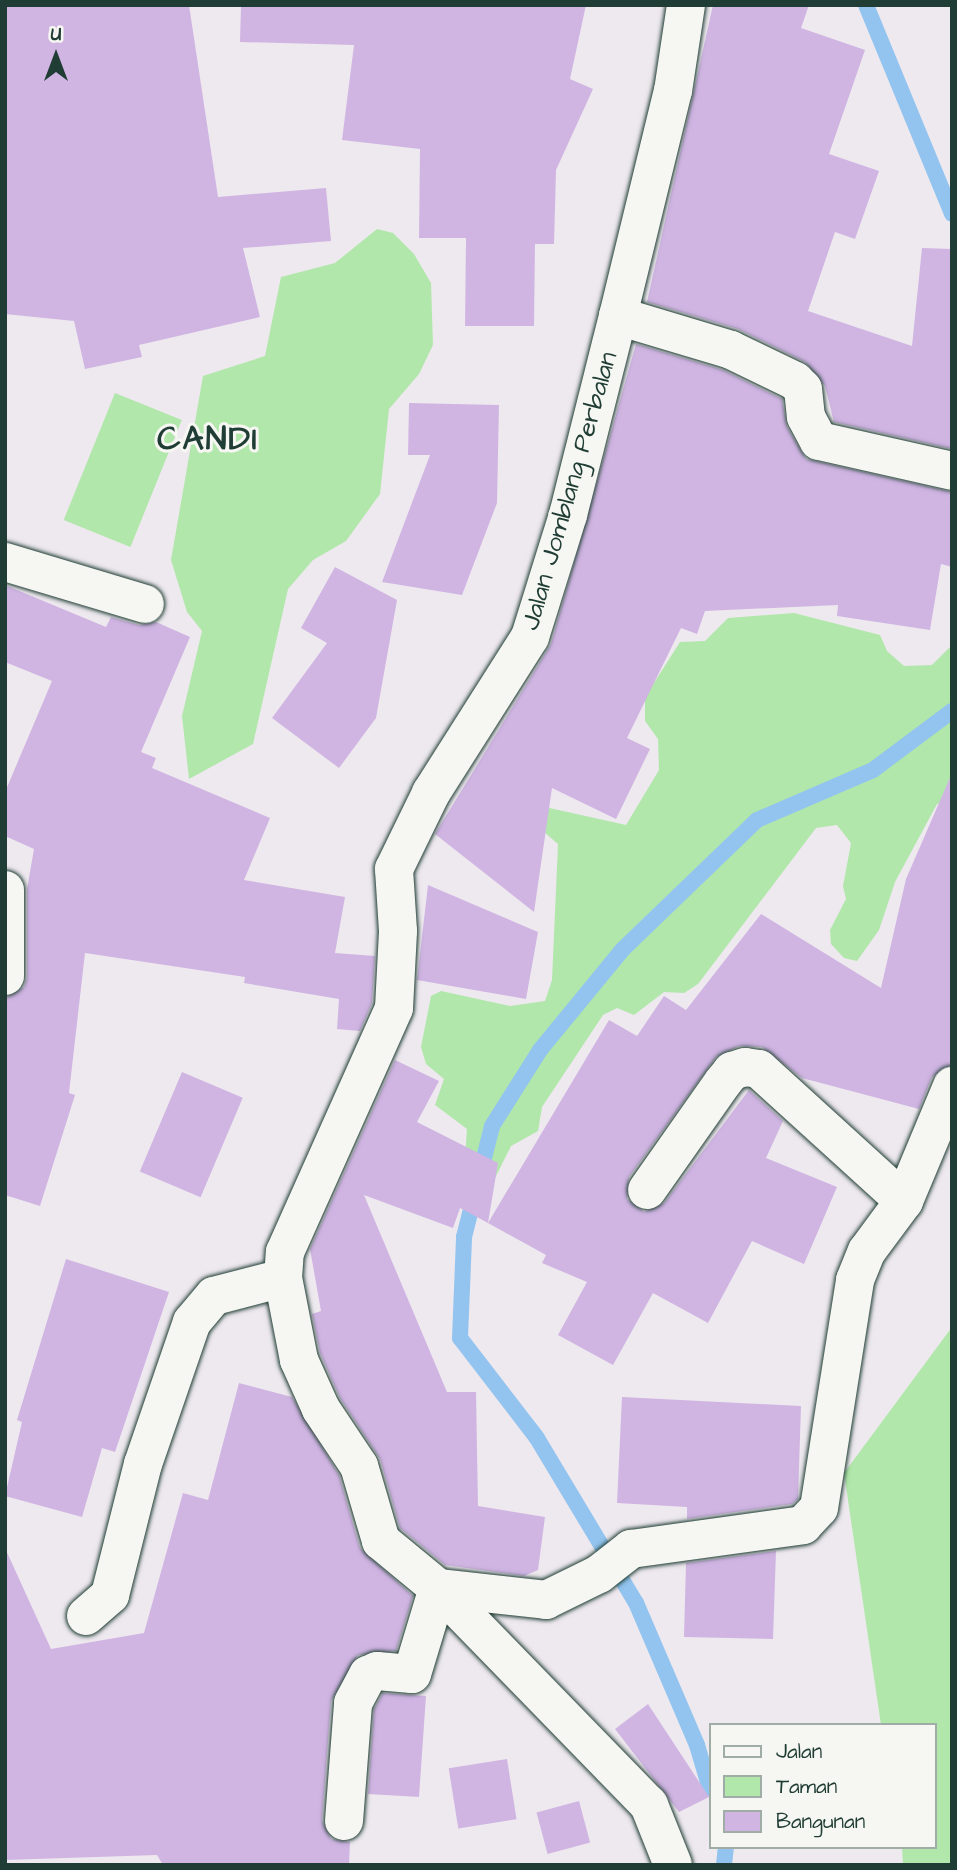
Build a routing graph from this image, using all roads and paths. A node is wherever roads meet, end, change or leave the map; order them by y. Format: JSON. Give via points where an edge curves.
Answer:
{"nodes":[{"id":1,"x":686,"y":5,"type":"edge"},
{"id":2,"x":618,"y":316,"type":"junction"},
{"id":3,"x":952,"y":471,"type":"edge"},
{"id":4,"x":5,"y":562,"type":"edge"},
{"id":5,"x":145,"y":604,"type":"dead end"},
{"id":6,"x":5,"y":890,"type":"edge"},
{"id":7,"x":5,"y":976,"type":"edge"},
{"id":8,"x":952,"y":1086,"type":"edge"},
{"id":9,"x":647,"y":1190,"type":"dead end"},
{"id":10,"x":904,"y":1200,"type":"junction"},
{"id":11,"x":283,"y":1278,"type":"junction"},
{"id":12,"x":438,"y":1588,"type":"junction"},
{"id":13,"x":86,"y":1616,"type":"dead end"},
{"id":14,"x":344,"y":1821,"type":"dead end"},
{"id":15,"x":673,"y":1865,"type":"edge"}],
"edges":[{"from":1,"to":2,"type":"street","name":"Jalan Jomblang Perbalan","via":[[673,91]]},
{"from":2,"to":3,"type":"street","name":"Jalan Jomblang Perbalan","via":[[731,350],[795,381],[803,389],[806,417],[819,441]]},
{"from":2,"to":11,"type":"street","name":"Jalan Jomblang Perbalan","via":[[568,515],[530,637],[432,793],[394,869],[398,931],[394,1007],[285,1252]]},
{"from":4,"to":5,"type":"street"},
{"from":6,"to":7,"type":"street"},
{"from":8,"to":10,"type":"street"},
{"from":9,"to":10,"type":"street","via":[[723,1082],[732,1071],[745,1067],[759,1069]]},
{"from":10,"to":12,"type":"street","via":[[867,1251],[855,1280],[819,1508],[813,1517],[787,1529],[631,1549],[564,1594],[528,1602]]},
{"from":11,"to":12,"type":"street","name":"Jalan Jomblang Perbalan","via":[[299,1360],[321,1409],[359,1466],[381,1541]]},
{"from":11,"to":13,"type":"street","via":[[214,1296],[192,1322],[143,1464],[110,1595]]},
{"from":12,"to":14,"type":"street","via":[[412,1674],[377,1671],[368,1675],[354,1703]]},
{"from":12,"to":15,"type":"street","name":"Jalan Jomblang Perbalan","via":[[649,1805]]}]}
